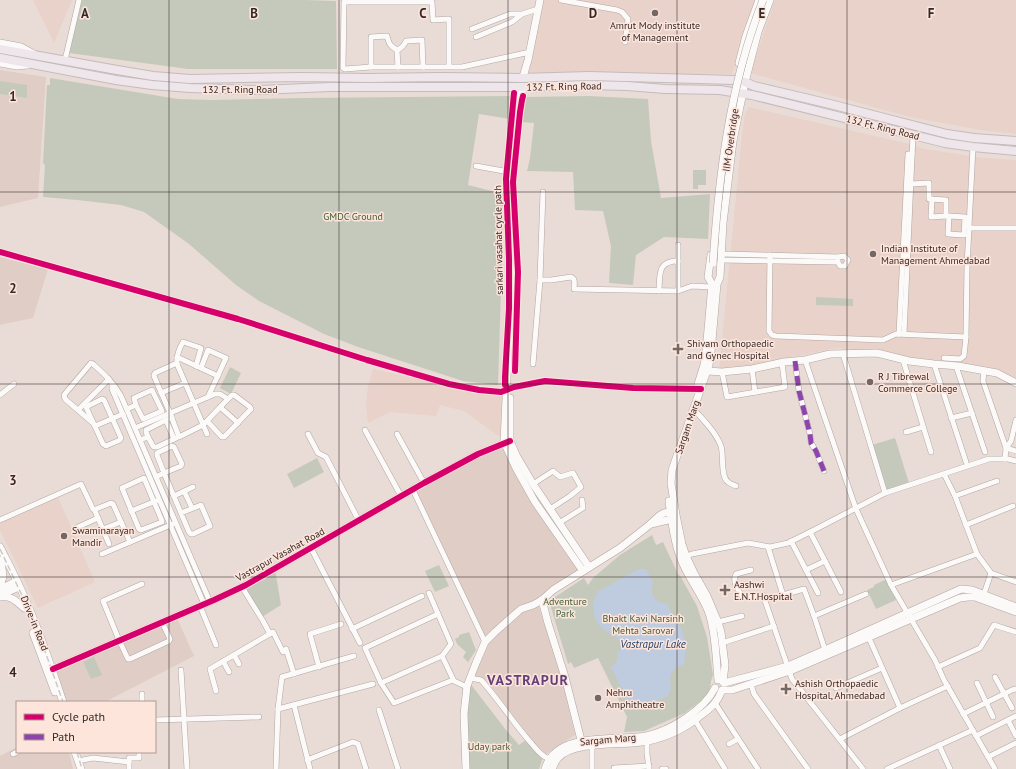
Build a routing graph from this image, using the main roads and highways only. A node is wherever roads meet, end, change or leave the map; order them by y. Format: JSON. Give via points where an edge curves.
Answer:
{"nodes":[{"id":1,"x":1,"y":47,"type":"edge"},
{"id":2,"x":0,"y":60,"type":"edge"},
{"id":3,"x":1016,"y":141,"type":"edge"},
{"id":4,"x":1016,"y":151,"type":"edge"}],
"edges":[{"from":1,"to":3,"type":"main road","name":"132 Ft. Ring Road","via":[[132,73],[190,79],[588,76],[735,80],[947,134]]},
{"from":2,"to":4,"type":"main road","name":"132 Ft. Ring Road","via":[[35,64],[116,80],[190,88],[259,90],[330,87],[604,86],[720,90],[752,95],[945,143]]}]}
